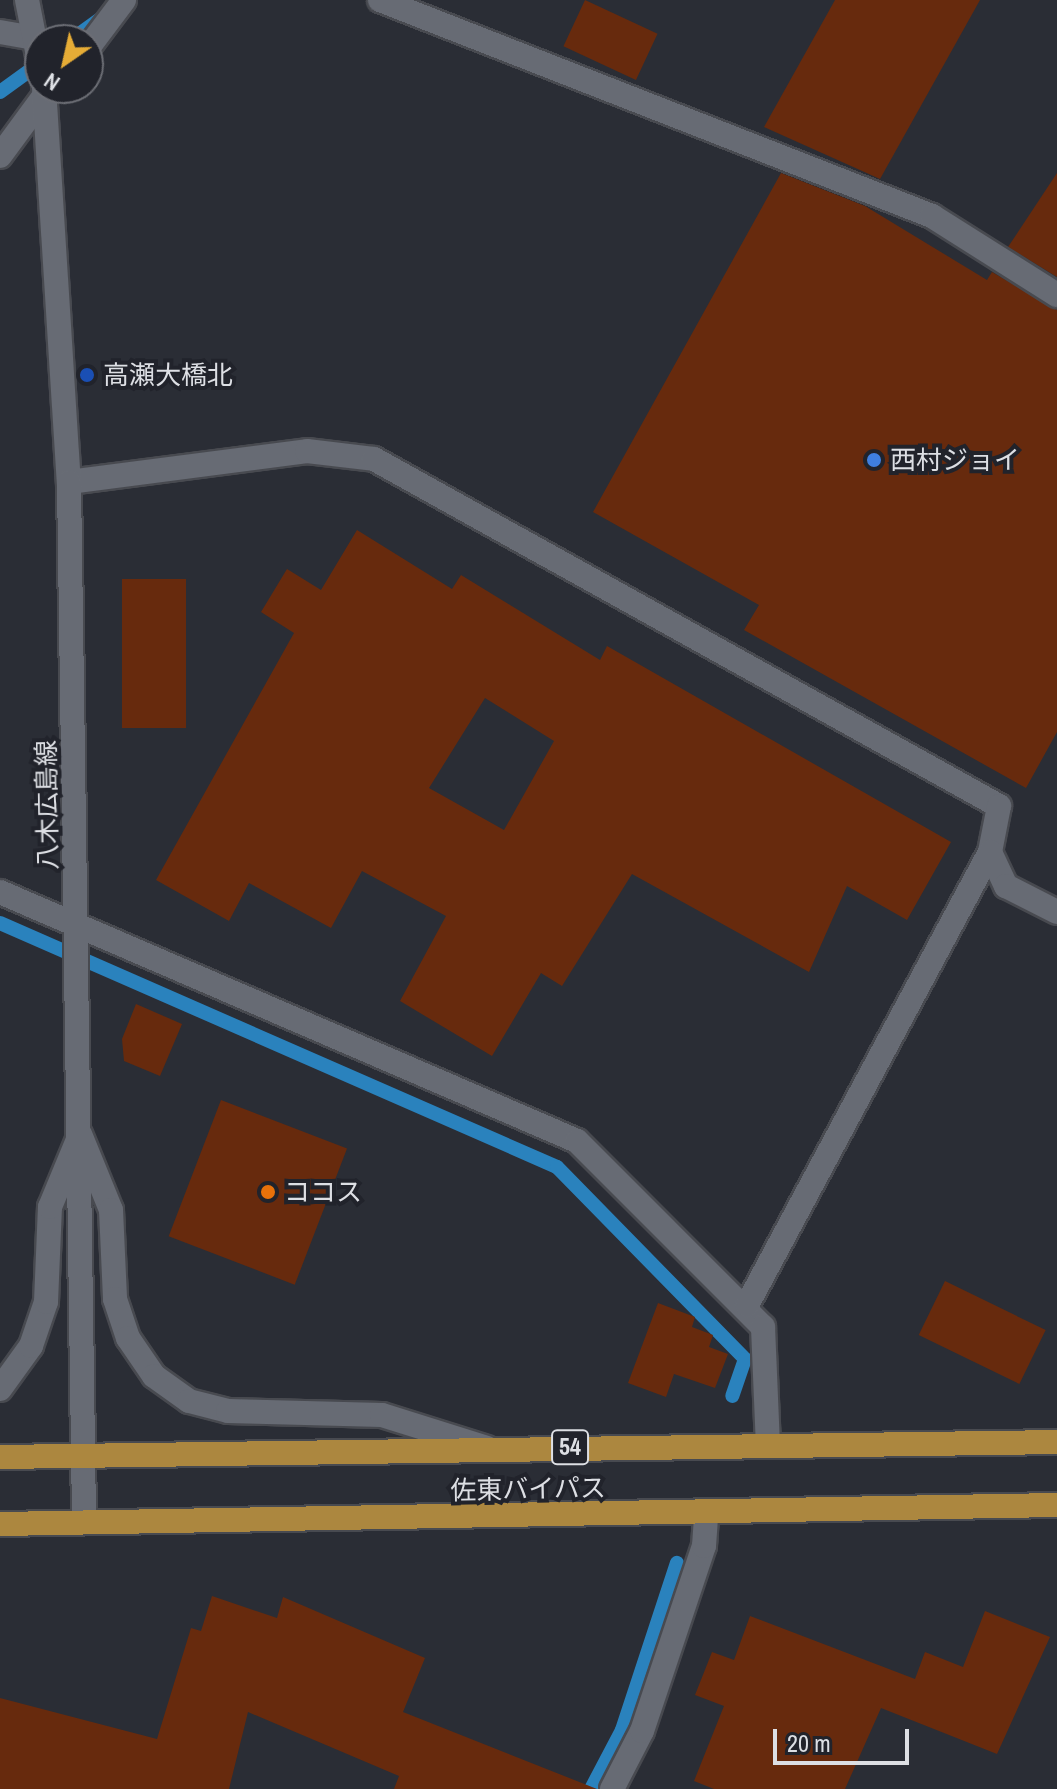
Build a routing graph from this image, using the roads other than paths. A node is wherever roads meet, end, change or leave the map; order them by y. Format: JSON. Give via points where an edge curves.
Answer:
{"nodes":[{"id":1,"x":27,"y":0,"type":"edge"},
{"id":2,"x":124,"y":0,"type":"edge"},
{"id":3,"x":380,"y":0,"type":"edge"},
{"id":4,"x":32,"y":24,"type":"edge"},
{"id":5,"x":104,"y":27,"type":"edge"},
{"id":6,"x":0,"y":32,"type":"edge"},
{"id":7,"x":24,"y":36,"type":"edge"},
{"id":8,"x":29,"y":104,"type":"edge"},
{"id":9,"x":47,"y":104,"type":"edge"},
{"id":10,"x":9,"y":120,"type":"edge"},
{"id":11,"x":0,"y":156,"type":"edge"},
{"id":12,"x":1057,"y":295,"type":"edge"},
{"id":13,"x":69,"y":482,"type":"junction"},
{"id":14,"x":990,"y":852,"type":"junction"},
{"id":15,"x":0,"y":892,"type":"edge"},
{"id":16,"x":1057,"y":912,"type":"edge"},
{"id":17,"x":77,"y":927,"type":"junction"},
{"id":18,"x":80,"y":1134,"type":"junction"},
{"id":19,"x":747,"y":1305,"type":"junction"},
{"id":20,"x":0,"y":1389,"type":"edge"},
{"id":21,"x":1057,"y":1442,"type":"edge"},
{"id":22,"x":768,"y":1445,"type":"junction"},
{"id":23,"x":487,"y":1448,"type":"junction"},
{"id":24,"x":83,"y":1454,"type":"junction"},
{"id":25,"x":0,"y":1457,"type":"edge"},
{"id":26,"x":1057,"y":1505,"type":"edge"},
{"id":27,"x":706,"y":1515,"type":"junction"},
{"id":28,"x":84,"y":1521,"type":"junction"},
{"id":29,"x":0,"y":1524,"type":"edge"},
{"id":30,"x":612,"y":1789,"type":"edge"}],
"edges":[{"from":1,"to":4,"type":"street"},
{"from":2,"to":5,"type":"street"},
{"from":3,"to":12,"type":"street","via":[[932,216]]},
{"from":6,"to":7,"type":"street"},
{"from":8,"to":10,"type":"street"},
{"from":9,"to":13,"type":"street","name":"八木広島線"},
{"from":10,"to":11,"type":"street"},
{"from":13,"to":14,"type":"street","via":[[307,451],[374,459],[999,806]]},
{"from":13,"to":17,"type":"street","name":"八木広島線"},
{"from":14,"to":16,"type":"street","via":[[1006,886]]},
{"from":14,"to":19,"type":"street"},
{"from":15,"to":17,"type":"street"},
{"from":17,"to":18,"type":"street","name":"八木広島線"},
{"from":17,"to":19,"type":"street","via":[[537,1117],[577,1141]]},
{"from":18,"to":20,"type":"street","via":[[50,1207],[46,1302],[31,1346]]},
{"from":18,"to":23,"type":"street","via":[[111,1210],[115,1299],[128,1338],[154,1376],[189,1401],[228,1411],[382,1415]]},
{"from":18,"to":24,"type":"street","name":"八木広島線"},
{"from":19,"to":22,"type":"street","via":[[763,1327]]},
{"from":21,"to":22,"type":"highway","name":"佐東バイパス","number":"54"},
{"from":22,"to":23,"type":"highway","name":"佐東バイパス","number":"54"},
{"from":23,"to":24,"type":"highway","name":"佐東バイパス","number":"54"},
{"from":24,"to":25,"type":"highway","name":"佐東バイパス","number":"54"},
{"from":24,"to":28,"type":"street","name":"八木広島線"},
{"from":26,"to":27,"type":"highway","name":"佐東バイパス"},
{"from":27,"to":28,"type":"highway","name":"佐東バイパス"},
{"from":27,"to":30,"type":"street","via":[[704,1546],[642,1731]]},
{"from":28,"to":29,"type":"highway","name":"佐東バイパス"}]}
